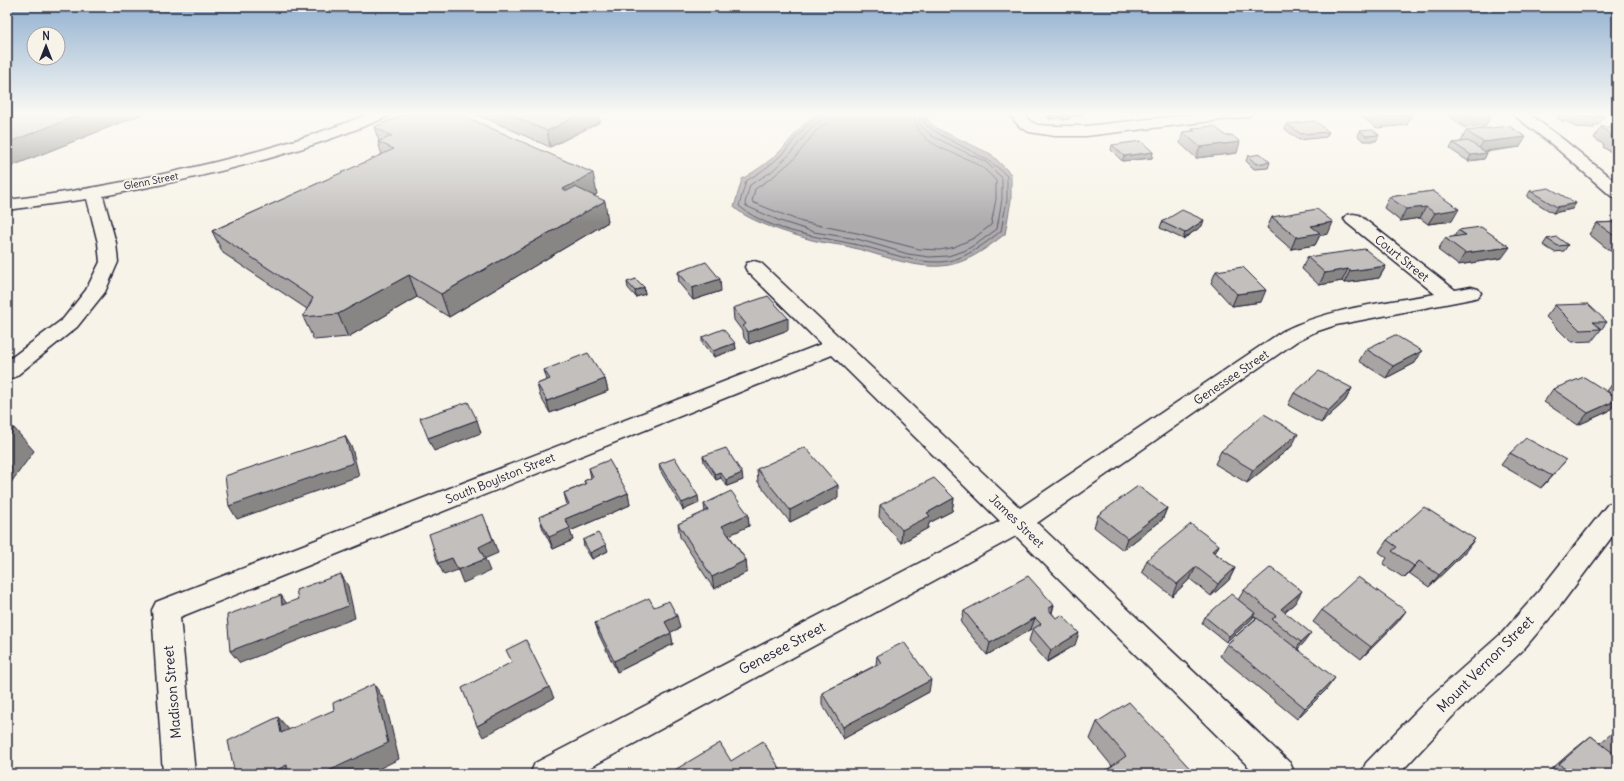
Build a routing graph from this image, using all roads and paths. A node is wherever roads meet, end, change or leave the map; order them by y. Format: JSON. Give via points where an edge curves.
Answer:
{"nodes":[{"id":1,"x":278,"y":149,"type":"edge"},
{"id":2,"x":1566,"y":149,"type":"edge"},
{"id":3,"x":94,"y":192,"type":"junction"},
{"id":4,"x":1617,"y":192,"type":"edge"},
{"id":5,"x":7,"y":205,"type":"edge"},
{"id":6,"x":1353,"y":219,"type":"dead end"},
{"id":7,"x":754,"y":267,"type":"dead end"},
{"id":8,"x":1461,"y":295,"type":"joint"},
{"id":9,"x":835,"y":346,"type":"junction"},
{"id":10,"x":7,"y":372,"type":"edge"},
{"id":11,"x":1617,"y":511,"type":"edge"},
{"id":12,"x":1018,"y":523,"type":"junction"},
{"id":13,"x":166,"y":610,"type":"joint"},
{"id":14,"x":179,"y":774,"type":"edge"},
{"id":15,"x":546,"y":774,"type":"edge"},
{"id":16,"x":1280,"y":774,"type":"edge"},
{"id":17,"x":1377,"y":774,"type":"edge"}],
"edges":[{"from":1,"to":3,"type":"street","name":"Glenn Street","via":[[179,176]]},
{"from":2,"to":4,"type":"street"},
{"from":3,"to":5,"type":"street","name":"Glenn Street","via":[[43,202]]},
{"from":3,"to":10,"type":"street","via":[[107,243],[109,262],[95,292],[70,323]]},
{"from":6,"to":8,"type":"street","name":"Court Street"},
{"from":7,"to":9,"type":"street","name":"James Street"},
{"from":8,"to":12,"type":"street","name":"Genessee Street","via":[[1332,320],[1308,327],[1290,336]]},
{"from":9,"to":12,"type":"street","name":"James Street"},
{"from":9,"to":13,"type":"street","name":"South Boylston Street"},
{"from":11,"to":17,"type":"street","name":"Mount Vernon Street","via":[[1549,600],[1512,642],[1441,707]]},
{"from":12,"to":15,"type":"street","name":"Genesee Street"},
{"from":12,"to":16,"type":"street","name":"James Street"},
{"from":13,"to":14,"type":"street","name":"Madison Street"}]}
